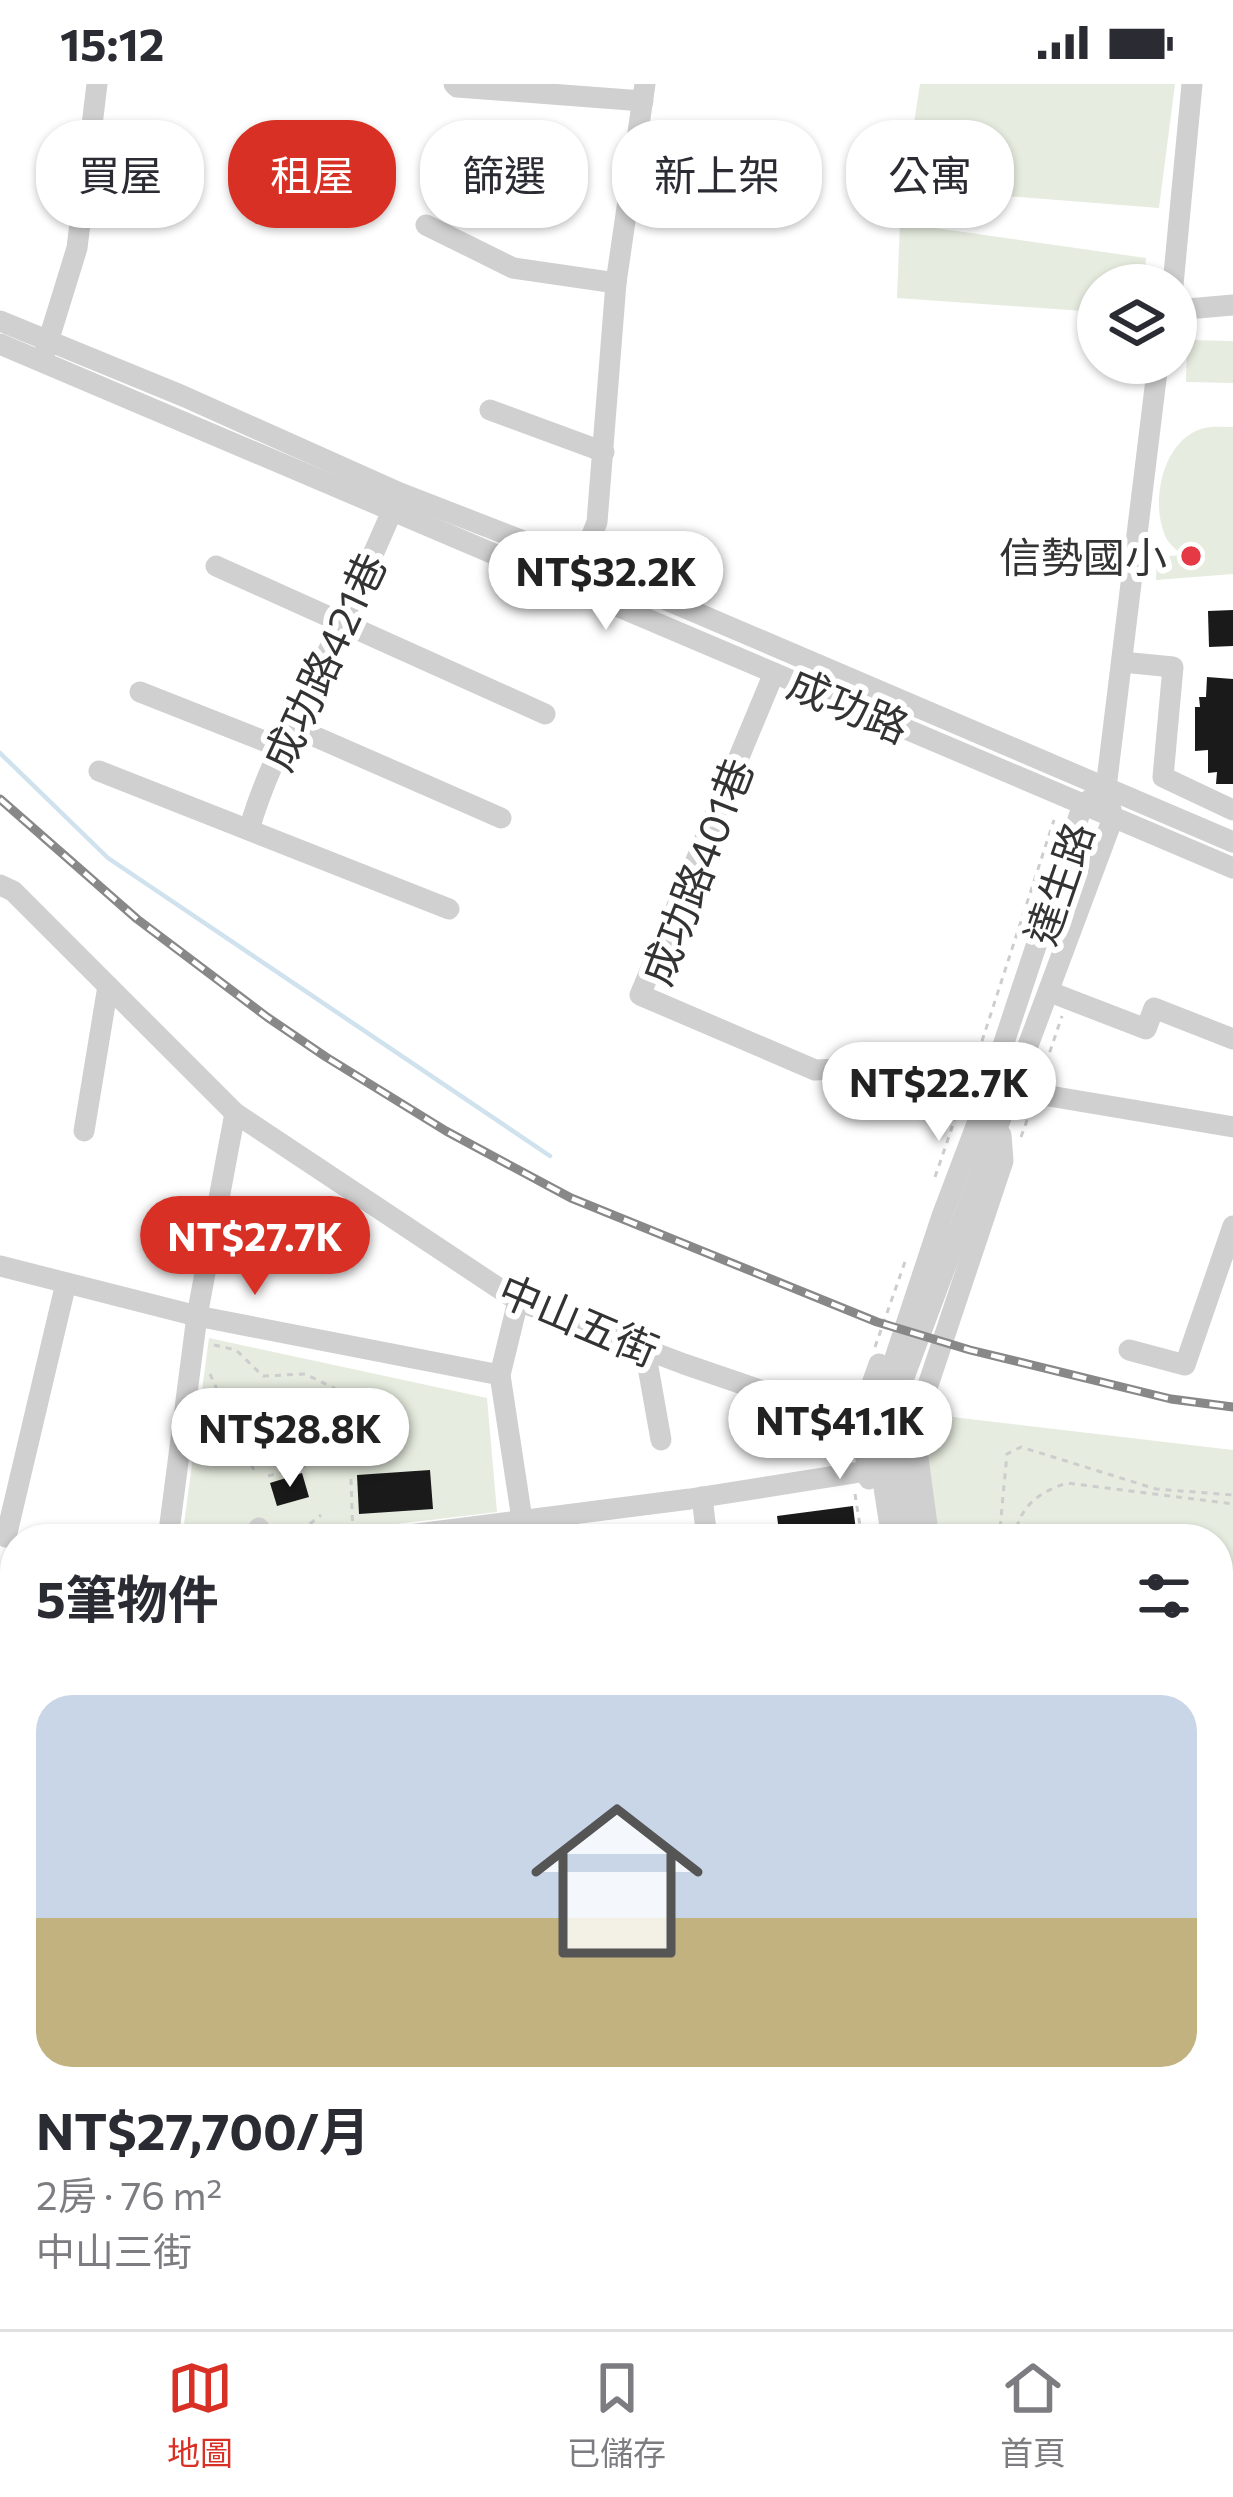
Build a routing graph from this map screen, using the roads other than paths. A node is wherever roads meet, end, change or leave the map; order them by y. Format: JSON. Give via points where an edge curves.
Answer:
{"nodes":[{"id":1,"x":97,"y":84,"type":"edge"},
{"id":2,"x":454,"y":84,"type":"edge"},
{"id":3,"x":1192,"y":84,"type":"edge"},
{"id":4,"x":644,"y":92,"type":"edge"},
{"id":5,"x":432,"y":228,"type":"edge"},
{"id":6,"x":1175,"y":264,"type":"edge"},
{"id":7,"x":616,"y":283,"type":"junction"},
{"id":8,"x":1233,"y":305,"type":"edge"},
{"id":9,"x":1197,"y":308,"type":"edge"},
{"id":10,"x":0,"y":321,"type":"edge"},
{"id":11,"x":0,"y":344,"type":"edge"},
{"id":12,"x":46,"y":351,"type":"junction"},
{"id":13,"x":1155,"y":384,"type":"edge"},
{"id":14,"x":490,"y":410,"type":"dead end"},
{"id":15,"x":604,"y":452,"type":"junction"},
{"id":16,"x":396,"y":502,"type":"junction"},
{"id":17,"x":580,"y":563,"type":"junction"},
{"id":18,"x":216,"y":566,"type":"dead end"},
{"id":19,"x":572,"y":587,"type":"junction"},
{"id":20,"x":342,"y":623,"type":"junction"},
{"id":21,"x":1121,"y":662,"type":"junction"},
{"id":22,"x":773,"y":673,"type":"junction"},
{"id":23,"x":812,"y":676,"type":"junction"},
{"id":24,"x":140,"y":692,"type":"dead end"},
{"id":25,"x":545,"y":714,"type":"dead end"},
{"id":26,"x":291,"y":726,"type":"junction"},
{"id":27,"x":282,"y":748,"type":"junction"},
{"id":28,"x":99,"y":771,"type":"dead end"},
{"id":29,"x":1106,"y":788,"type":"junction"},
{"id":30,"x":1083,"y":805,"type":"junction"},
{"id":31,"x":1233,"y":810,"type":"edge"},
{"id":32,"x":501,"y":818,"type":"dead end"},
{"id":33,"x":1113,"y":818,"type":"junction"},
{"id":34,"x":249,"y":830,"type":"junction"},
{"id":35,"x":1233,"y":842,"type":"edge"},
{"id":36,"x":1231,"y":862,"type":"edge"},
{"id":37,"x":0,"y":885,"type":"edge"},
{"id":38,"x":448,"y":909,"type":"dead end"},
{"id":39,"x":108,"y":986,"type":"junction"},
{"id":40,"x":1050,"y":992,"type":"junction"},
{"id":41,"x":1233,"y":1039,"type":"edge"},
{"id":42,"x":998,"y":1062,"type":"junction"},
{"id":43,"x":1014,"y":1090,"type":"junction"},
{"id":44,"x":235,"y":1113,"type":"junction"},
{"id":45,"x":989,"y":1123,"type":"junction"},
{"id":46,"x":1233,"y":1126,"type":"edge"},
{"id":47,"x":84,"y":1131,"type":"dead end"},
{"id":48,"x":1233,"y":1226,"type":"edge"},
{"id":49,"x":0,"y":1266,"type":"edge"},
{"id":50,"x":66,"y":1282,"type":"junction"},
{"id":51,"x":518,"y":1301,"type":"junction"},
{"id":52,"x":197,"y":1316,"type":"junction"},
{"id":53,"x":645,"y":1350,"type":"junction"},
{"id":54,"x":1129,"y":1350,"type":"dead end"},
{"id":55,"x":500,"y":1375,"type":"junction"},
{"id":56,"x":860,"y":1418,"type":"junction"},
{"id":57,"x":661,"y":1440,"type":"dead end"},
{"id":58,"x":861,"y":1479,"type":"junction"},
{"id":59,"x":702,"y":1497,"type":"junction"},
{"id":60,"x":10,"y":1524,"type":"edge"},
{"id":61,"x":170,"y":1524,"type":"edge"},
{"id":62,"x":523,"y":1524,"type":"edge"},
{"id":63,"x":552,"y":1524,"type":"edge"},
{"id":64,"x":705,"y":1524,"type":"edge"},
{"id":65,"x":874,"y":1524,"type":"edge"},
{"id":66,"x":890,"y":1524,"type":"edge"},
{"id":67,"x":908,"y":1524,"type":"edge"},
{"id":68,"x":927,"y":1524,"type":"edge"}],
"edges":[{"from":1,"to":12,"type":"street","via":[[77,248]]},
{"from":2,"to":4,"type":"street"},
{"from":3,"to":6,"type":"street"},
{"from":4,"to":7,"type":"street"},
{"from":5,"to":7,"type":"street","via":[[513,268]]},
{"from":7,"to":15,"type":"street"},
{"from":8,"to":9,"type":"street"},
{"from":10,"to":12,"type":"street","name":"成功路"},
{"from":11,"to":12,"type":"street","name":"成功路"},
{"from":12,"to":16,"type":"street","name":"成功路","via":[[183,396]]},
{"from":13,"to":21,"type":"street"},
{"from":14,"to":15,"type":"street"},
{"from":15,"to":17,"type":"street","via":[[596,522]]},
{"from":16,"to":17,"type":"street","name":"成功路"},
{"from":16,"to":19,"type":"street","name":"成功路"},
{"from":16,"to":20,"type":"street","name":"成功路421巷"},
{"from":17,"to":19,"type":"street"},
{"from":17,"to":23,"type":"street","name":"成功路"},
{"from":18,"to":20,"type":"street"},
{"from":19,"to":22,"type":"street","name":"成功路"},
{"from":20,"to":25,"type":"street"},
{"from":20,"to":26,"type":"street","name":"成功路421巷"},
{"from":21,"to":29,"type":"street"},
{"from":21,"to":31,"type":"street","via":[[1173,667],[1163,777]]},
{"from":22,"to":23,"type":"street","name":"成功路"},
{"from":22,"to":42,"type":"street","name":"成功路401巷","via":[[640,995],[815,1070]]},
{"from":23,"to":29,"type":"street","name":"成功路"},
{"from":23,"to":30,"type":"street","name":"成功路"},
{"from":24,"to":27,"type":"street"},
{"from":26,"to":27,"type":"street","name":"成功路421巷"},
{"from":26,"to":32,"type":"street"},
{"from":27,"to":34,"type":"street","name":"成功路421巷"},
{"from":28,"to":34,"type":"street"},
{"from":29,"to":30,"type":"street","name":"達生路"},
{"from":29,"to":33,"type":"street","name":"達生路"},
{"from":29,"to":35,"type":"street","name":"成功路"},
{"from":30,"to":33,"type":"street","name":"成功路"},
{"from":30,"to":42,"type":"street","name":"達生路"},
{"from":33,"to":36,"type":"street","name":"成功路"},
{"from":33,"to":40,"type":"street","name":"達生路"},
{"from":34,"to":38,"type":"street"},
{"from":37,"to":39,"type":"street","name":"中山五街"},
{"from":39,"to":44,"type":"street","name":"中山五街"},
{"from":39,"to":47,"type":"street"},
{"from":40,"to":41,"type":"street","via":[[1146,1029],[1154,1008]]},
{"from":40,"to":43,"type":"street","name":"達生路"},
{"from":42,"to":45,"type":"street","name":"達生路"},
{"from":43,"to":45,"type":"street","name":"達生路"},
{"from":43,"to":46,"type":"street"},
{"from":44,"to":51,"type":"street","name":"中山五街"},
{"from":44,"to":52,"type":"street"},
{"from":45,"to":56,"type":"street","via":[[961,1127]]},
{"from":45,"to":66,"type":"street","name":"達生路","via":[[942,1216],[884,1388],[880,1462]]},
{"from":45,"to":67,"type":"street","name":"達生路","via":[[900,1388],[896,1428]]},
{"from":45,"to":68,"type":"street","via":[[1004,1161],[916,1418]]},
{"from":48,"to":54,"type":"street","via":[[1185,1365]]},
{"from":49,"to":50,"type":"street"},
{"from":50,"to":52,"type":"street"},
{"from":50,"to":60,"type":"street"},
{"from":51,"to":53,"type":"street","name":"中山五街"},
{"from":51,"to":55,"type":"street"},
{"from":52,"to":55,"type":"street"},
{"from":52,"to":61,"type":"street"},
{"from":53,"to":56,"type":"street","name":"中山五街"},
{"from":53,"to":57,"type":"street"},
{"from":55,"to":62,"type":"street"},
{"from":56,"to":58,"type":"street"},
{"from":58,"to":59,"type":"street"},
{"from":58,"to":65,"type":"street"},
{"from":59,"to":63,"type":"street"},
{"from":59,"to":64,"type":"street"}]}
